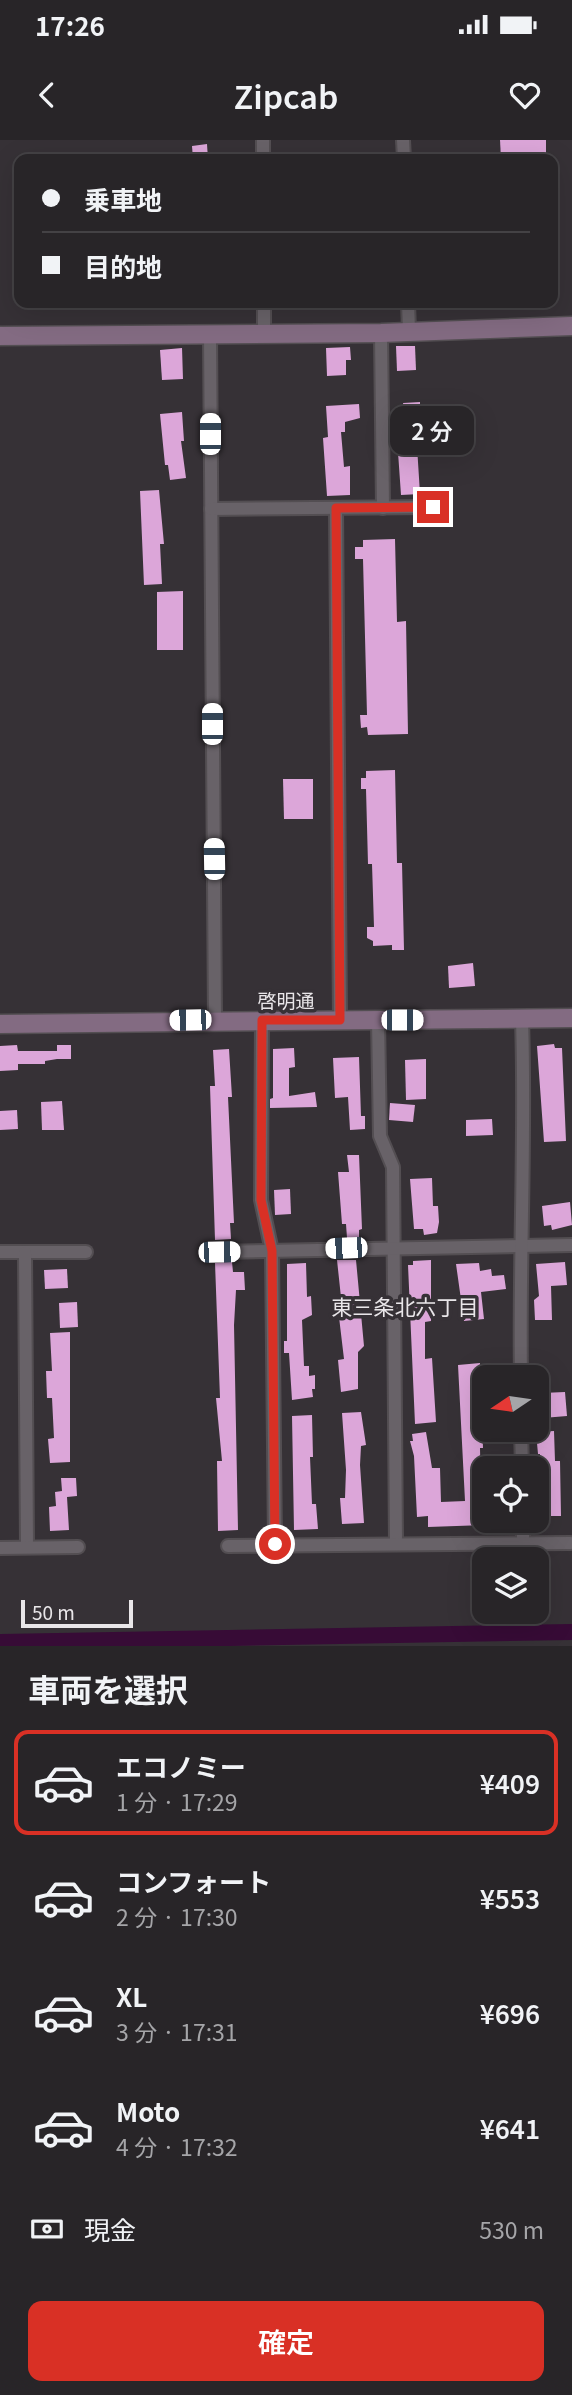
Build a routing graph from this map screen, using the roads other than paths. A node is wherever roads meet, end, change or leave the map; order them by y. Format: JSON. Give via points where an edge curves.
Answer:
{"nodes":[{"id":1,"x":264,"y":308,"type":"edge"},
{"id":2,"x":408,"y":308,"type":"edge"},
{"id":3,"x":572,"y":326,"type":"edge"},
{"id":4,"x":409,"y":330,"type":"junction"},
{"id":5,"x":381,"y":332,"type":"junction"},
{"id":6,"x":210,"y":334,"type":"junction"},
{"id":7,"x":264,"y":334,"type":"junction"},
{"id":8,"x":0,"y":336,"type":"edge"},
{"id":9,"x":433,"y":507,"type":"dead end"},
{"id":10,"x":336,"y":508,"type":"junction"},
{"id":11,"x":383,"y":508,"type":"junction"},
{"id":12,"x":211,"y":509,"type":"junction"},
{"id":13,"x":572,"y":1018,"type":"edge"},
{"id":14,"x":215,"y":1020,"type":"junction"},
{"id":15,"x":262,"y":1020,"type":"junction"},
{"id":16,"x":340,"y":1020,"type":"junction"},
{"id":17,"x":378,"y":1020,"type":"junction"},
{"id":18,"x":522,"y":1020,"type":"junction"},
{"id":19,"x":0,"y":1024,"type":"edge"},
{"id":20,"x":572,"y":1245,"type":"edge"},
{"id":21,"x":519,"y":1246,"type":"junction"},
{"id":22,"x":395,"y":1247,"type":"junction"},
{"id":23,"x":272,"y":1251,"type":"junction"},
{"id":24,"x":0,"y":1252,"type":"edge"},
{"id":25,"x":86,"y":1252,"type":"dead end"},
{"id":26,"x":219,"y":1252,"type":"dead end"},
{"id":27,"x":26,"y":1253,"type":"junction"},
{"id":28,"x":521,"y":1365,"type":"edge"},
{"id":29,"x":523,"y":1533,"type":"edge"},
{"id":30,"x":523,"y":1543,"type":"junction"},
{"id":31,"x":570,"y":1543,"type":"dead end"},
{"id":32,"x":275,"y":1544,"type":"junction"},
{"id":33,"x":396,"y":1544,"type":"junction"},
{"id":34,"x":228,"y":1546,"type":"dead end"},
{"id":35,"x":78,"y":1547,"type":"dead end"},
{"id":36,"x":0,"y":1548,"type":"edge"},
{"id":37,"x":27,"y":1548,"type":"junction"}],
"edges":[{"from":1,"to":7,"type":"street"},
{"from":2,"to":4,"type":"street"},
{"from":3,"to":4,"type":"street"},
{"from":4,"to":5,"type":"street"},
{"from":5,"to":7,"type":"street"},
{"from":5,"to":11,"type":"street"},
{"from":6,"to":7,"type":"street"},
{"from":6,"to":8,"type":"street"},
{"from":6,"to":12,"type":"street"},
{"from":9,"to":11,"type":"street"},
{"from":10,"to":11,"type":"street"},
{"from":10,"to":12,"type":"street"},
{"from":10,"to":16,"type":"street"},
{"from":12,"to":14,"type":"street"},
{"from":13,"to":18,"type":"street","name":"啓明通"},
{"from":14,"to":15,"type":"street","name":"啓明通"},
{"from":14,"to":19,"type":"street","name":"啓明通"},
{"from":15,"to":16,"type":"street","name":"啓明通"},
{"from":15,"to":23,"type":"street","via":[[261,1200]]},
{"from":16,"to":17,"type":"street","name":"啓明通"},
{"from":17,"to":18,"type":"street","name":"啓明通"},
{"from":17,"to":22,"type":"street","via":[[380,1136],[393,1167]]},
{"from":18,"to":21,"type":"street","via":[[526,1135]]},
{"from":20,"to":21,"type":"street"},
{"from":21,"to":22,"type":"street"},
{"from":21,"to":28,"type":"street"},
{"from":22,"to":23,"type":"street"},
{"from":22,"to":33,"type":"street"},
{"from":23,"to":26,"type":"street"},
{"from":23,"to":32,"type":"street"},
{"from":24,"to":27,"type":"street"},
{"from":25,"to":27,"type":"street"},
{"from":27,"to":37,"type":"street"},
{"from":29,"to":30,"type":"street"},
{"from":30,"to":31,"type":"street"},
{"from":30,"to":33,"type":"street"},
{"from":32,"to":33,"type":"street"},
{"from":32,"to":34,"type":"street"},
{"from":35,"to":37,"type":"street"},
{"from":36,"to":37,"type":"street"}]}
